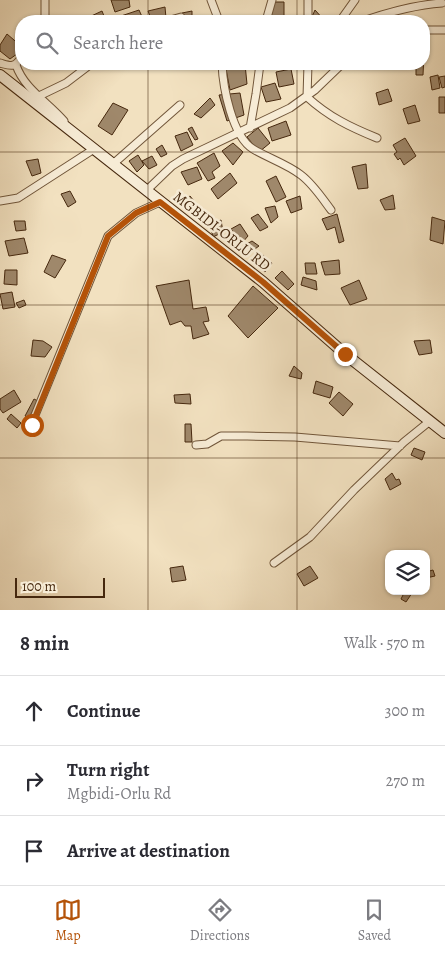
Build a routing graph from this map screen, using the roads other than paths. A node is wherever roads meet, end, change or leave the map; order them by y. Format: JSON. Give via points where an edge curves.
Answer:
{"nodes":[{"id":1,"x":45,"y":0,"type":"edge"},
{"id":2,"x":211,"y":0,"type":"edge"},
{"id":3,"x":272,"y":0,"type":"edge"},
{"id":4,"x":308,"y":0,"type":"edge"},
{"id":5,"x":355,"y":0,"type":"edge"},
{"id":6,"x":442,"y":3,"type":"dead end"},
{"id":7,"x":44,"y":15,"type":"edge"},
{"id":8,"x":217,"y":15,"type":"edge"},
{"id":9,"x":268,"y":15,"type":"edge"},
{"id":10,"x":308,"y":15,"type":"edge"},
{"id":11,"x":344,"y":15,"type":"edge"},
{"id":12,"x":380,"y":15,"type":"edge"},
{"id":13,"x":430,"y":30,"type":"edge"},
{"id":14,"x":445,"y":30,"type":"edge"},
{"id":15,"x":0,"y":63,"type":"edge"},
{"id":16,"x":15,"y":65,"type":"edge"},
{"id":17,"x":18,"y":70,"type":"edge"},
{"id":18,"x":83,"y":70,"type":"edge"},
{"id":19,"x":223,"y":70,"type":"edge"},
{"id":20,"x":259,"y":70,"type":"edge"},
{"id":21,"x":308,"y":70,"type":"edge"},
{"id":22,"x":336,"y":70,"type":"edge"},
{"id":23,"x":0,"y":75,"type":"edge"},
{"id":24,"x":39,"y":96,"type":"junction"},
{"id":25,"x":307,"y":97,"type":"junction"},
{"id":26,"x":180,"y":105,"type":"dead end"},
{"id":27,"x":250,"y":128,"type":"junction"},
{"id":28,"x":239,"y":133,"type":"junction"},
{"id":29,"x":78,"y":137,"type":"junction"},
{"id":30,"x":377,"y":138,"type":"dead end"},
{"id":31,"x":94,"y":150,"type":"junction"},
{"id":32,"x":113,"y":164,"type":"junction"},
{"id":33,"x":146,"y":190,"type":"junction"},
{"id":34,"x":0,"y":202,"type":"edge"},
{"id":35,"x":160,"y":202,"type":"junction"},
{"id":36,"x":331,"y":210,"type":"dead end"},
{"id":37,"x":430,"y":422,"type":"junction"},
{"id":38,"x":32,"y":425,"type":"dead end"},
{"id":39,"x":445,"y":433,"type":"edge"},
{"id":40,"x":196,"y":445,"type":"dead end"},
{"id":41,"x":400,"y":446,"type":"junction"},
{"id":42,"x":274,"y":563,"type":"dead end"}],
"edges":[{"from":1,"to":7,"type":"street"},
{"from":2,"to":8,"type":"street"},
{"from":3,"to":9,"type":"street"},
{"from":4,"to":10,"type":"street"},
{"from":5,"to":11,"type":"street"},
{"from":6,"to":12,"type":"street","via":[[418,5]]},
{"from":13,"to":14,"type":"street"},
{"from":15,"to":16,"type":"street"},
{"from":17,"to":24,"type":"street"},
{"from":18,"to":24,"type":"street","via":[[66,83]]},
{"from":19,"to":28,"type":"street"},
{"from":20,"to":27,"type":"street"},
{"from":21,"to":25,"type":"street"},
{"from":22,"to":25,"type":"street"},
{"from":23,"to":29,"type":"main road","name":"MGBIDI-ORLU RD"},
{"from":24,"to":29,"type":"street"},
{"from":25,"to":27,"type":"street"},
{"from":25,"to":30,"type":"street","via":[[344,124]]},
{"from":26,"to":32,"type":"street"},
{"from":27,"to":28,"type":"street"},
{"from":28,"to":33,"type":"street","via":[[183,159]]},
{"from":28,"to":36,"type":"street","via":[[251,148],[302,175]]},
{"from":29,"to":31,"type":"main road","name":"MGBIDI-ORLU RD"},
{"from":31,"to":32,"type":"main road","name":"MGBIDI-ORLU RD"},
{"from":31,"to":34,"type":"street","via":[[18,198]]},
{"from":32,"to":33,"type":"main road","name":"MGBIDI-ORLU RD"},
{"from":33,"to":35,"type":"main road","name":"MGBIDI-ORLU RD"},
{"from":35,"to":37,"type":"main road","name":"MGBIDI-ORLU RD","via":[[263,282]]},
{"from":35,"to":38,"type":"street","via":[[136,213],[108,236]]},
{"from":37,"to":39,"type":"main road","name":"MGBIDI-ORLU RD"},
{"from":37,"to":41,"type":"street"},
{"from":40,"to":41,"type":"street","via":[[207,444],[221,436],[247,436]]},
{"from":41,"to":42,"type":"street","via":[[310,537]]}]}
